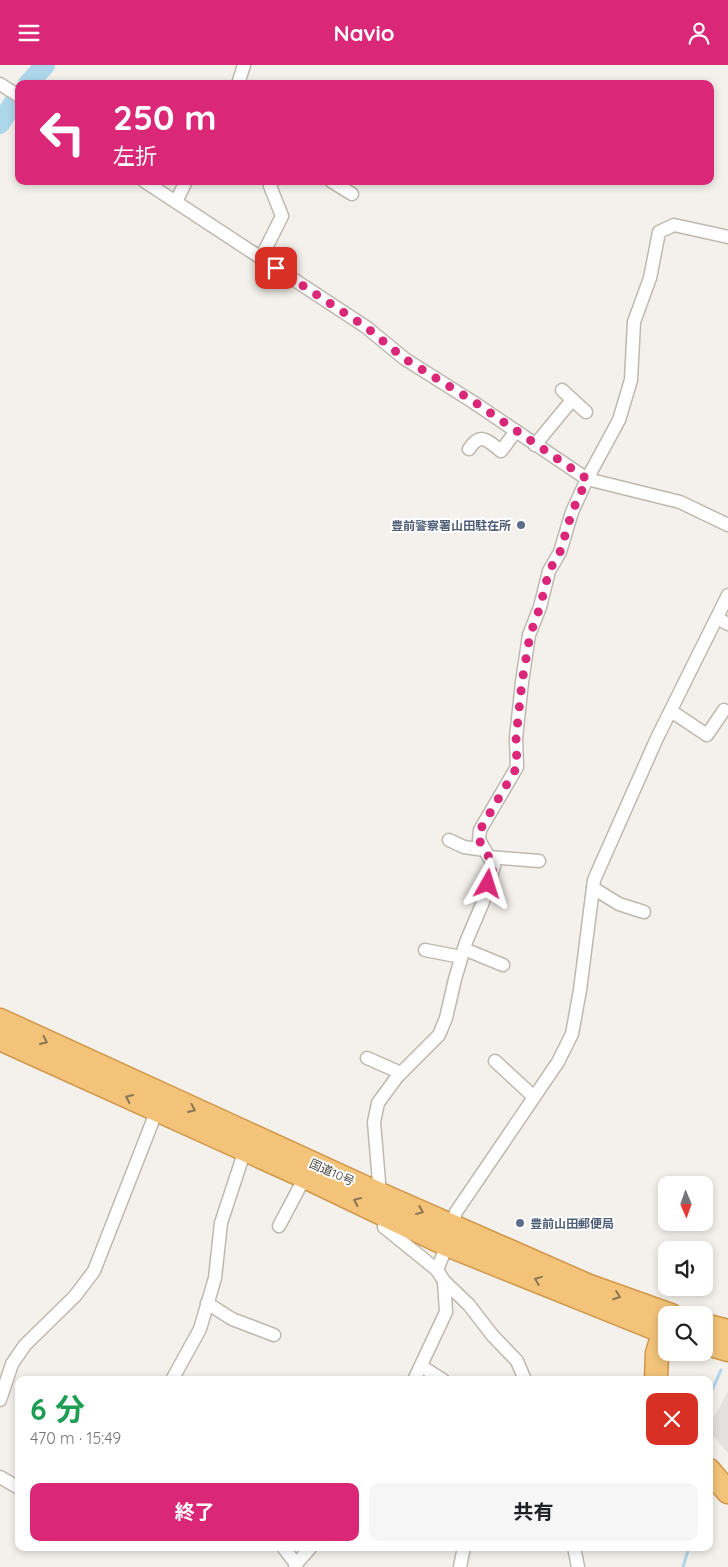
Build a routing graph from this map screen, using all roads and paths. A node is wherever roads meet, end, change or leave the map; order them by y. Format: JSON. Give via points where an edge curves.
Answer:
{"nodes":[{"id":1,"x":244,"y":65,"type":"edge"},
{"id":2,"x":239,"y":80,"type":"edge"},
{"id":3,"x":0,"y":84,"type":"edge"},
{"id":4,"x":15,"y":93,"type":"edge"},
{"id":5,"x":150,"y":185,"type":"edge"},
{"id":6,"x":184,"y":185,"type":"edge"},
{"id":7,"x":271,"y":185,"type":"edge"},
{"id":8,"x":337,"y":185,"type":"edge"},
{"id":9,"x":352,"y":194,"type":"dead end"},
{"id":10,"x":176,"y":202,"type":"junction"},
{"id":11,"x":728,"y":237,"type":"edge"},
{"id":12,"x":261,"y":258,"type":"junction"},
{"id":13,"x":562,"y":390,"type":"dead end"},
{"id":14,"x":572,"y":400,"type":"junction"},
{"id":15,"x":586,"y":412,"type":"dead end"},
{"id":16,"x":516,"y":431,"type":"junction"},
{"id":17,"x":535,"y":445,"type":"junction"},
{"id":18,"x":469,"y":449,"type":"dead end"},
{"id":19,"x":587,"y":479,"type":"junction"},
{"id":20,"x":728,"y":525,"type":"edge"},
{"id":21,"x":728,"y":595,"type":"edge"},
{"id":22,"x":723,"y":621,"type":"edge"},
{"id":23,"x":724,"y":710,"type":"dead end"},
{"id":24,"x":671,"y":711,"type":"junction"},
{"id":25,"x":448,"y":840,"type":"dead end"},
{"id":26,"x":487,"y":854,"type":"junction"},
{"id":27,"x":539,"y":861,"type":"dead end"},
{"id":28,"x":593,"y":888,"type":"junction"},
{"id":29,"x":644,"y":912,"type":"dead end"},
{"id":30,"x":424,"y":950,"type":"dead end"},
{"id":31,"x":462,"y":953,"type":"junction"},
{"id":32,"x":503,"y":965,"type":"dead end"},
{"id":33,"x":0,"y":1020,"type":"edge"},
{"id":34,"x":0,"y":1039,"type":"edge"},
{"id":35,"x":367,"y":1058,"type":"dead end"},
{"id":36,"x":495,"y":1061,"type":"dead end"},
{"id":37,"x":401,"y":1073,"type":"junction"},
{"id":38,"x":534,"y":1097,"type":"junction"},
{"id":39,"x":160,"y":1103,"type":"junction"},
{"id":40,"x":245,"y":1151,"type":"junction"},
{"id":41,"x":304,"y":1177,"type":"junction"},
{"id":42,"x":380,"y":1194,"type":"junction"},
{"id":43,"x":387,"y":1215,"type":"junction"},
{"id":44,"x":279,"y":1226,"type":"dead end"},
{"id":45,"x":450,"y":1235,"type":"junction"},
{"id":46,"x":437,"y":1270,"type":"junction"},
{"id":47,"x":444,"y":1281,"type":"junction"},
{"id":48,"x":207,"y":1303,"type":"junction"},
{"id":49,"x":658,"y":1318,"type":"edge"},
{"id":50,"x":713,"y":1327,"type":"edge"},
{"id":51,"x":728,"y":1331,"type":"edge"},
{"id":52,"x":274,"y":1335,"type":"dead end"},
{"id":53,"x":713,"y":1346,"type":"edge"},
{"id":54,"x":658,"y":1350,"type":"edge"},
{"id":55,"x":728,"y":1350,"type":"edge"},
{"id":56,"x":421,"y":1366,"type":"junction"},
{"id":57,"x":174,"y":1376,"type":"edge"},
{"id":58,"x":416,"y":1376,"type":"edge"},
{"id":59,"x":437,"y":1376,"type":"edge"},
{"id":60,"x":523,"y":1376,"type":"edge"},
{"id":61,"x":656,"y":1376,"type":"edge"},
{"id":62,"x":0,"y":1400,"type":"edge"},
{"id":63,"x":713,"y":1475,"type":"edge"},
{"id":64,"x":1,"y":1482,"type":"edge"},
{"id":65,"x":15,"y":1487,"type":"edge"},
{"id":66,"x":728,"y":1492,"type":"edge"},
{"id":67,"x":286,"y":1551,"type":"edge"},
{"id":68,"x":308,"y":1551,"type":"edge"},
{"id":69,"x":463,"y":1551,"type":"edge"},
{"id":70,"x":575,"y":1551,"type":"edge"},
{"id":71,"x":296,"y":1565,"type":"edge"},
{"id":72,"x":460,"y":1567,"type":"edge"},
{"id":73,"x":578,"y":1567,"type":"edge"}],
"edges":[{"from":1,"to":2,"type":"street"},
{"from":3,"to":4,"type":"street"},
{"from":5,"to":10,"type":"street"},
{"from":6,"to":10,"type":"street"},
{"from":7,"to":12,"type":"street","via":[[282,216]]},
{"from":8,"to":9,"type":"street"},
{"from":10,"to":12,"type":"street"},
{"from":11,"to":19,"type":"street","via":[[674,225],[658,231],[650,278],[634,322],[631,380],[619,420]]},
{"from":12,"to":16,"type":"street","via":[[366,327],[405,359]]},
{"from":13,"to":14,"type":"street"},
{"from":14,"to":15,"type":"street"},
{"from":14,"to":17,"type":"street"},
{"from":16,"to":17,"type":"street"},
{"from":16,"to":18,"type":"street","via":[[501,451],[485,439],[474,441]]},
{"from":17,"to":19,"type":"street"},
{"from":19,"to":20,"type":"street","via":[[680,502]]},
{"from":19,"to":26,"type":"street","via":[[572,512],[560,552],[549,571],[530,635],[516,738],[517,767],[480,830],[479,840]]},
{"from":21,"to":22,"type":"street"},
{"from":22,"to":24,"type":"street"},
{"from":23,"to":24,"type":"street","via":[[707,735]]},
{"from":24,"to":28,"type":"street"},
{"from":25,"to":26,"type":"street"},
{"from":26,"to":27,"type":"street"},
{"from":26,"to":31,"type":"street","via":[[494,866]]},
{"from":28,"to":29,"type":"street","via":[[619,904]]},
{"from":28,"to":38,"type":"street","via":[[572,1034]]},
{"from":30,"to":31,"type":"street"},
{"from":31,"to":32,"type":"street"},
{"from":31,"to":37,"type":"street","via":[[439,1035]]},
{"from":33,"to":39,"type":"highway","name":"国道10号","one_way":true},
{"from":39,"to":34,"type":"highway","name":"国道10号","one_way":true},
{"from":35,"to":37,"type":"street"},
{"from":36,"to":38,"type":"street"},
{"from":37,"to":42,"type":"street","via":[[378,1103],[374,1122]]},
{"from":38,"to":45,"type":"street","via":[[456,1212]]},
{"from":39,"to":40,"type":"highway","name":"国道10号"},
{"from":39,"to":42,"type":"highway","name":"国道10号","one_way":true},
{"from":39,"to":62,"type":"street","via":[[94,1271],[75,1296],[25,1345],[12,1364]]},
{"from":40,"to":41,"type":"highway","name":"国道10号"},
{"from":40,"to":48,"type":"street","via":[[221,1223],[215,1278]]},
{"from":43,"to":41,"type":"highway","name":"国道10号","one_way":true},
{"from":41,"to":44,"type":"street"},
{"from":42,"to":43,"type":"street"},
{"from":42,"to":45,"type":"highway","name":"国道10号","one_way":true},
{"from":43,"to":45,"type":"highway","name":"国道10号"},
{"from":43,"to":46,"type":"street","via":[[384,1227]]},
{"from":45,"to":46,"type":"street"},
{"from":45,"to":49,"type":"highway","name":"国道10号"},
{"from":46,"to":47,"type":"street"},
{"from":47,"to":56,"type":"street","via":[[446,1312]]},
{"from":47,"to":60,"type":"street","via":[[517,1361]]},
{"from":48,"to":52,"type":"street","via":[[232,1319]]},
{"from":48,"to":57,"type":"street","via":[[200,1329]]},
{"from":50,"to":51,"type":"highway"},
{"from":53,"to":55,"type":"highway"},
{"from":54,"to":61,"type":"highway","name":"国道10号"},
{"from":56,"to":58,"type":"street"},
{"from":56,"to":59,"type":"street"},
{"from":63,"to":66,"type":"highway"},
{"from":64,"to":65,"type":"street"},
{"from":67,"to":71,"type":"street"},
{"from":68,"to":71,"type":"street"},
{"from":69,"to":72,"type":"street"},
{"from":70,"to":73,"type":"street"}]}
